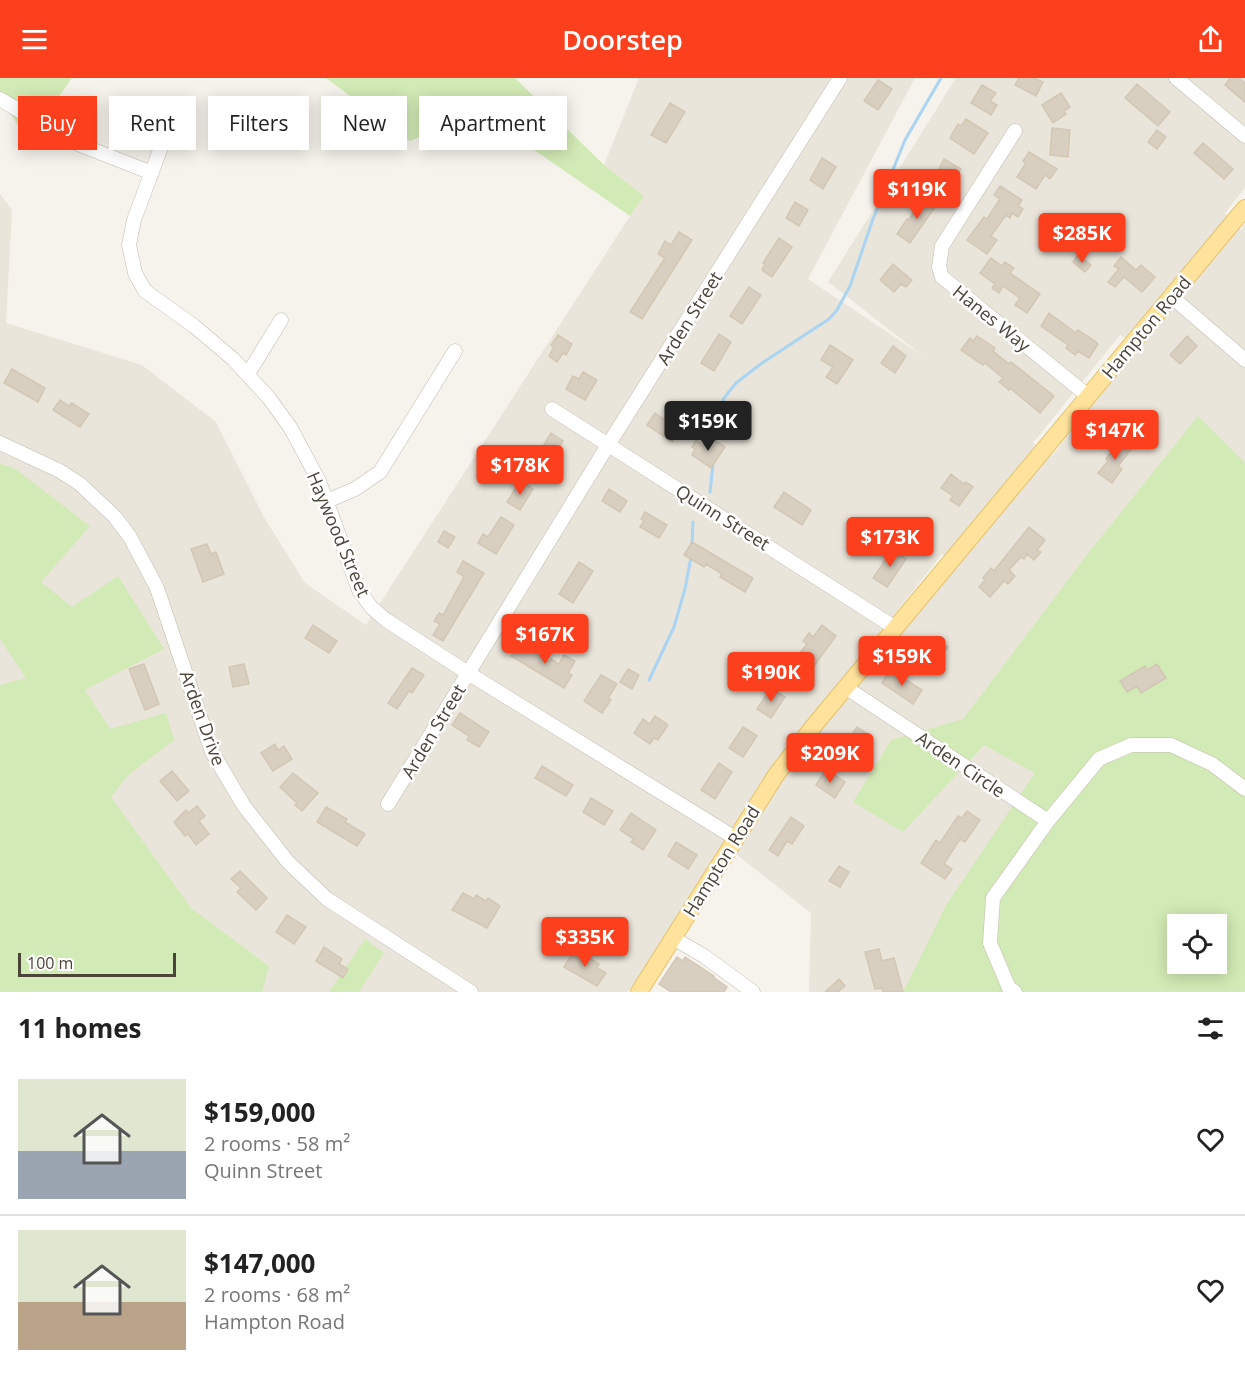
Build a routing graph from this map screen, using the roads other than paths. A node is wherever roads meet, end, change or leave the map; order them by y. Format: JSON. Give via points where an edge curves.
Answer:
{"nodes":[{"id":1,"x":840,"y":78,"type":"edge"},
{"id":2,"x":1176,"y":78,"type":"edge"},
{"id":3,"x":0,"y":99,"type":"edge"},
{"id":4,"x":1015,"y":131,"type":"dead end"},
{"id":5,"x":1245,"y":136,"type":"edge"},
{"id":6,"x":160,"y":150,"type":"edge"},
{"id":7,"x":152,"y":173,"type":"junction"},
{"id":8,"x":1245,"y":208,"type":"edge"},
{"id":9,"x":1172,"y":297,"type":"junction"},
{"id":10,"x":281,"y":320,"type":"dead end"},
{"id":11,"x":455,"y":351,"type":"dead end"},
{"id":12,"x":1245,"y":360,"type":"edge"},
{"id":13,"x":248,"y":374,"type":"junction"},
{"id":14,"x":1088,"y":396,"type":"junction"},
{"id":15,"x":552,"y":409,"type":"dead end"},
{"id":16,"x":0,"y":443,"type":"edge"},
{"id":17,"x":609,"y":445,"type":"junction"},
{"id":18,"x":327,"y":501,"type":"junction"},
{"id":19,"x":894,"y":627,"type":"junction"},
{"id":20,"x":468,"y":673,"type":"junction"},
{"id":21,"x":845,"y":687,"type":"junction"},
{"id":22,"x":1245,"y":789,"type":"edge"},
{"id":23,"x":388,"y":804,"type":"dead end"},
{"id":24,"x":1047,"y":821,"type":"junction"},
{"id":25,"x":735,"y":838,"type":"junction"},
{"id":26,"x":673,"y":938,"type":"junction"},
{"id":27,"x":750,"y":991,"type":"edge"},
{"id":28,"x":471,"y":992,"type":"edge"},
{"id":29,"x":640,"y":992,"type":"edge"},
{"id":30,"x":1015,"y":992,"type":"edge"}],
"edges":[{"from":1,"to":17,"type":"street","name":"Arden Street"},
{"from":2,"to":5,"type":"street"},
{"from":3,"to":7,"type":"street","via":[[68,140]]},
{"from":4,"to":14,"type":"street","name":"Hanes Way","via":[[942,246],[939,267],[942,277]]},
{"from":6,"to":7,"type":"street","name":"Haywood Street"},
{"from":7,"to":13,"type":"street","name":"Haywood Street","via":[[129,245],[135,273],[145,291],[194,326]]},
{"from":8,"to":9,"type":"main road","name":"Hampton Road"},
{"from":9,"to":12,"type":"street"},
{"from":9,"to":14,"type":"main road","name":"Hampton Road"},
{"from":10,"to":13,"type":"street"},
{"from":11,"to":18,"type":"street","via":[[380,472],[356,489]]},
{"from":13,"to":18,"type":"street","name":"Haywood Street","via":[[290,427]]},
{"from":14,"to":19,"type":"main road","name":"Hampton Road"},
{"from":15,"to":17,"type":"street","name":"Quinn Street"},
{"from":16,"to":28,"type":"street","name":"Arden Drive","via":[[80,484],[130,537],[160,598],[212,752],[244,806],[288,862],[327,899]]},
{"from":17,"to":19,"type":"street","name":"Quinn Street"},
{"from":17,"to":20,"type":"street","name":"Arden Street"},
{"from":18,"to":20,"type":"street","name":"Haywood Street","via":[[359,590],[371,608]]},
{"from":19,"to":21,"type":"main road","name":"Hampton Road"},
{"from":20,"to":23,"type":"street","name":"Arden Street"},
{"from":20,"to":25,"type":"street","name":"Haywood Street"},
{"from":21,"to":24,"type":"street","name":"Arden Circle"},
{"from":21,"to":25,"type":"main road","name":"Hampton Road","via":[[776,775]]},
{"from":22,"to":24,"type":"street","via":[[1212,764],[1171,745],[1131,745],[1099,759]]},
{"from":24,"to":30,"type":"street","via":[[993,898],[990,943],[1009,988]]},
{"from":25,"to":26,"type":"main road","name":"Hampton Road"},
{"from":26,"to":27,"type":"street"},
{"from":26,"to":29,"type":"main road","name":"Hampton Road"}]}
